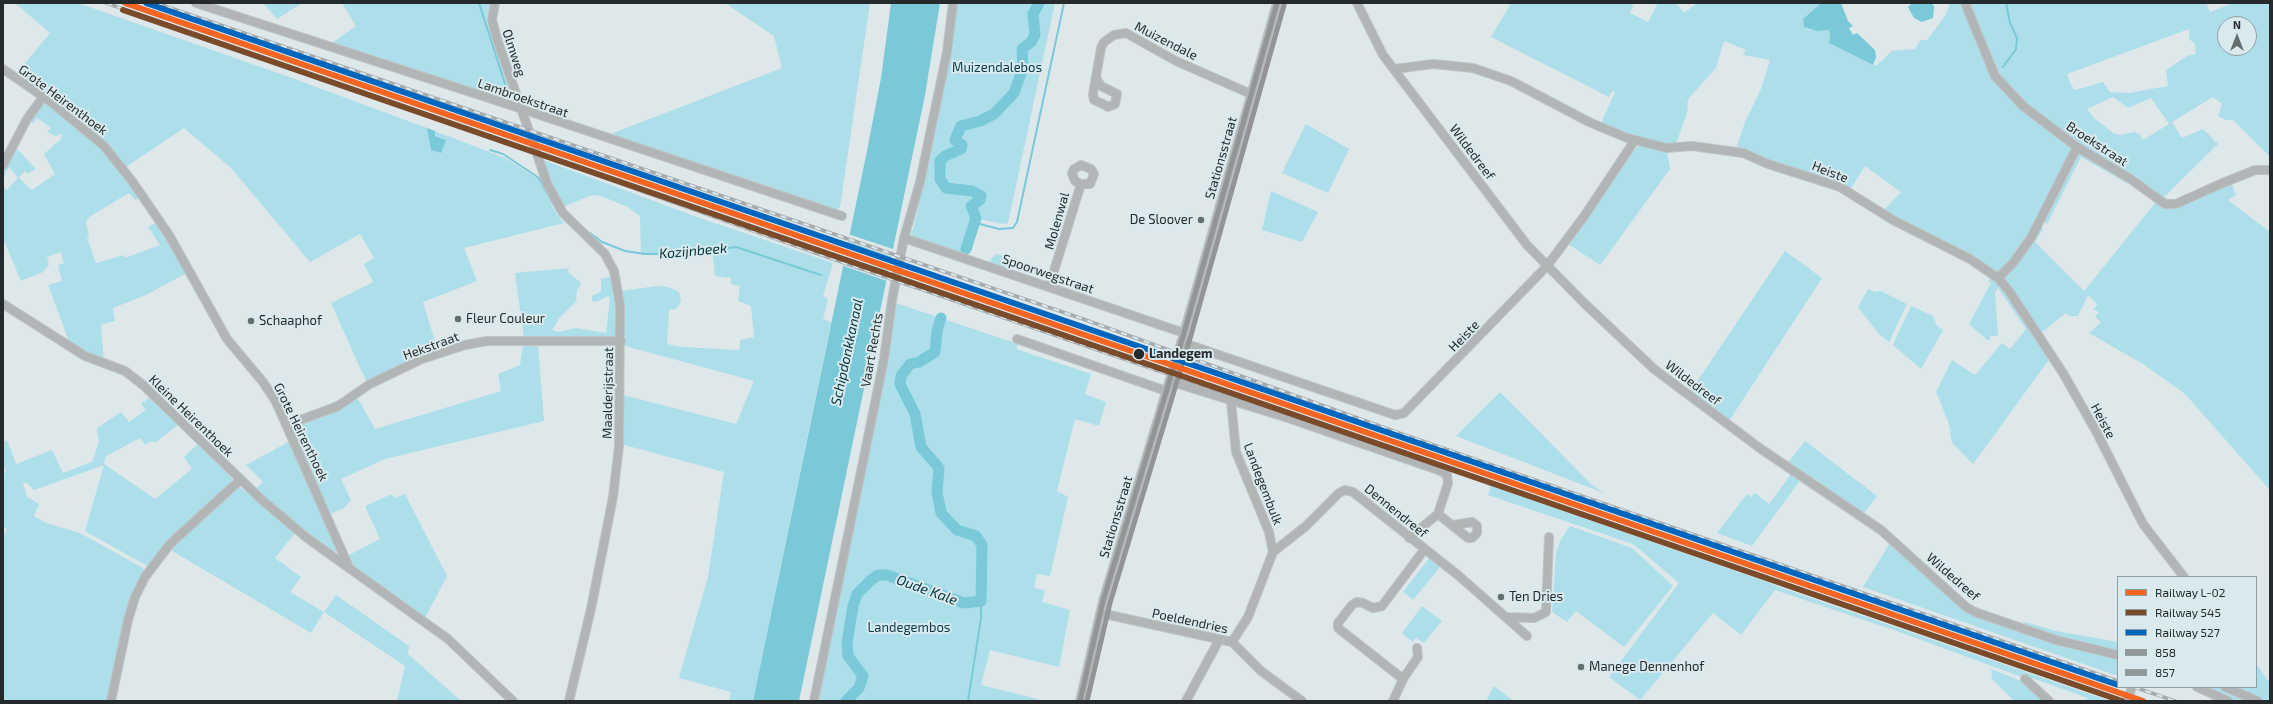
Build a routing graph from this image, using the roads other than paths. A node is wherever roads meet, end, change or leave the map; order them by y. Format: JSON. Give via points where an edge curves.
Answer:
{"nodes":[{"id":1,"x":196,"y":3,"type":"edge"},
{"id":2,"x":496,"y":3,"type":"edge"},
{"id":3,"x":953,"y":3,"type":"edge"},
{"id":4,"x":1277,"y":3,"type":"edge"},
{"id":5,"x":1357,"y":3,"type":"edge"},
{"id":6,"x":1966,"y":3,"type":"edge"},
{"id":7,"x":3,"y":69,"type":"edge"},
{"id":8,"x":1395,"y":69,"type":"junction"},
{"id":9,"x":1096,"y":78,"type":"dead end"},
{"id":10,"x":1252,"y":94,"type":"junction"},
{"id":11,"x":43,"y":97,"type":"junction"},
{"id":12,"x":520,"y":110,"type":"junction"},
{"id":13,"x":1635,"y":140,"type":"junction"},
{"id":14,"x":2077,"y":147,"type":"junction"},
{"id":15,"x":3,"y":165,"type":"edge"},
{"id":16,"x":2270,"y":170,"type":"edge"},
{"id":17,"x":1081,"y":184,"type":"dead end"},
{"id":18,"x":842,"y":216,"type":"dead end"},
{"id":19,"x":904,"y":238,"type":"junction"},
{"id":20,"x":1547,"y":266,"type":"junction"},
{"id":21,"x":1998,"y":278,"type":"junction"},
{"id":22,"x":1050,"y":287,"type":"junction"},
{"id":23,"x":3,"y":304,"type":"edge"},
{"id":24,"x":1184,"y":333,"type":"junction"},
{"id":25,"x":1017,"y":339,"type":"dead end"},
{"id":26,"x":621,"y":341,"type":"junction"},
{"id":27,"x":1181,"y":342,"type":"junction"},
{"id":28,"x":1169,"y":381,"type":"junction"},
{"id":29,"x":1166,"y":391,"type":"junction"},
{"id":30,"x":1232,"y":401,"type":"junction"},
{"id":31,"x":287,"y":424,"type":"junction"},
{"id":32,"x":240,"y":480,"type":"junction"},
{"id":33,"x":1438,"y":514,"type":"junction"},
{"id":34,"x":1454,"y":525,"type":"dead end"},
{"id":35,"x":1549,"y":537,"type":"dead end"},
{"id":36,"x":1409,"y":538,"type":"junction"},
{"id":37,"x":1424,"y":550,"type":"junction"},
{"id":38,"x":1273,"y":552,"type":"junction"},
{"id":39,"x":348,"y":566,"type":"junction"},
{"id":40,"x":2183,"y":576,"type":"edge"},
{"id":41,"x":1100,"y":613,"type":"junction"},
{"id":42,"x":1507,"y":617,"type":"junction"},
{"id":43,"x":1527,"y":636,"type":"dead end"},
{"id":44,"x":1220,"y":640,"type":"junction"},
{"id":45,"x":1232,"y":642,"type":"junction"},
{"id":46,"x":1417,"y":648,"type":"dead end"},
{"id":47,"x":2117,"y":655,"type":"edge"},
{"id":48,"x":1403,"y":679,"type":"junction"},
{"id":49,"x":2025,"y":679,"type":"dead end"},
{"id":50,"x":2132,"y":688,"type":"edge"},
{"id":51,"x":2199,"y":688,"type":"edge"},
{"id":52,"x":2227,"y":688,"type":"edge"},
{"id":53,"x":111,"y":701,"type":"edge"},
{"id":54,"x":512,"y":701,"type":"edge"},
{"id":55,"x":569,"y":701,"type":"edge"},
{"id":56,"x":814,"y":701,"type":"edge"},
{"id":57,"x":1080,"y":701,"type":"edge"},
{"id":58,"x":1186,"y":701,"type":"edge"},
{"id":59,"x":1302,"y":701,"type":"edge"},
{"id":60,"x":1393,"y":701,"type":"edge"},
{"id":61,"x":2049,"y":701,"type":"edge"},
{"id":62,"x":2127,"y":701,"type":"edge"},
{"id":63,"x":2228,"y":701,"type":"edge"},
{"id":64,"x":2258,"y":701,"type":"edge"}],
"edges":[{"from":1,"to":12,"type":"street","name":"Lambroekstraat"},
{"from":2,"to":12,"type":"street","name":"Olmweg","via":[[492,20]]},
{"from":3,"to":19,"type":"street","name":"Vaart Rechts","via":[[947,52],[920,182]]},
{"from":4,"to":10,"type":"street","name":"Stationsstraat"},
{"from":5,"to":8,"type":"street","name":"Wildedreef","via":[[1383,55]]},
{"from":6,"to":14,"type":"street","name":"Broekstraat","via":[[1995,76],[2023,106]]},
{"from":7,"to":11,"type":"street","name":"Grote Heirenthoek"},
{"from":8,"to":13,"type":"street","name":"Heiste","via":[[1447,64],[1488,71],[1605,130]]},
{"from":8,"to":20,"type":"street","name":"Wildedreef","via":[[1527,245]]},
{"from":9,"to":10,"type":"street","name":"Muizendale","via":[[1104,42],[1114,35],[1126,33],[1176,61]]},
{"from":10,"to":24,"type":"street","name":"Stationsstraat"},
{"from":11,"to":15,"type":"street","via":[[27,118]]},
{"from":11,"to":31,"type":"street","name":"Grote Heirenthoek","via":[[104,146],[132,181],[169,235],[227,339],[263,382]]},
{"from":12,"to":18,"type":"street","name":"Lambroekstraat"},
{"from":12,"to":26,"type":"street","name":"Maalderijstraat","via":[[547,183],[563,214],[601,249],[614,272],[620,305]]},
{"from":13,"to":20,"type":"street","name":"Heiste","via":[[1590,208]]},
{"from":13,"to":21,"type":"street","name":"Heiste","via":[[1667,148],[1692,146],[1734,151],[1829,182]]},
{"from":14,"to":16,"type":"street","name":"Broekstraat","via":[[2168,206],[2255,170]]},
{"from":14,"to":21,"type":"street","via":[[2031,238],[2013,263]]},
{"from":17,"to":22,"type":"street","name":"Molenwal"},
{"from":19,"to":22,"type":"street","name":"Spoorwegstraat"},
{"from":19,"to":56,"type":"street","name":"Vaart Rechts","via":[[884,359]]},
{"from":20,"to":27,"type":"street","name":"Heiste","via":[[1404,413],[1395,414]]},
{"from":20,"to":47,"type":"street","name":"Wildedreef","via":[[1654,368],[1761,448],[1881,530],[1966,607],[2056,640]]},
{"from":21,"to":40,"type":"street","name":"Heiste","via":[[2063,373],[2143,524]]},
{"from":22,"to":24,"type":"street","name":"Spoorwegstraat"},
{"from":23,"to":32,"type":"street","name":"Kleine Heirenthoek","via":[[85,356],[125,372],[188,428]]},
{"from":24,"to":27,"type":"street","name":"Stationsstraat"},
{"from":25,"to":29,"type":"street"},
{"from":26,"to":31,"type":"street","name":"Hekstraat","via":[[487,341],[465,345],[422,359],[370,384],[338,406]]},
{"from":26,"to":55,"type":"street","name":"Maalderijstraat","via":[[619,446],[612,497],[591,609]]},
{"from":27,"to":28,"type":"street","name":"Stationsstraat"},
{"from":28,"to":29,"type":"street","name":"Stationsstraat"},
{"from":28,"to":30,"type":"street"},
{"from":29,"to":41,"type":"street","name":"Stationsstraat"},
{"from":30,"to":33,"type":"street","via":[[1442,472],[1447,475],[1448,483]]},
{"from":30,"to":38,"type":"street","name":"Landegembulk","via":[[1236,452],[1269,532]]},
{"from":31,"to":39,"type":"street","name":"Grote Heirenthoek"},
{"from":32,"to":39,"type":"street","name":"Kleine Heirenthoek","via":[[308,538]]},
{"from":32,"to":53,"type":"street","via":[[170,544],[145,577],[128,620]]},
{"from":33,"to":34,"type":"street"},
{"from":33,"to":36,"type":"street"},
{"from":35,"to":42,"type":"street","via":[[1546,612],[1534,618]]},
{"from":36,"to":37,"type":"street","name":"Dennendreef"},
{"from":36,"to":38,"type":"street","name":"Dennendreef","via":[[1353,492],[1345,490],[1338,493],[1306,526]]},
{"from":37,"to":42,"type":"street","name":"Dennendreef"},
{"from":37,"to":48,"type":"street","via":[[1382,606],[1373,608],[1363,602],[1357,602],[1338,623],[1338,628]]},
{"from":38,"to":45,"type":"street","via":[[1248,617]]},
{"from":39,"to":54,"type":"street","via":[[448,639]]},
{"from":41,"to":44,"type":"street","name":"Poeldendries"},
{"from":41,"to":57,"type":"street","name":"Stationsstraat"},
{"from":42,"to":43,"type":"street","name":"Dennendreef"},
{"from":44,"to":45,"type":"street","name":"Poeldendries"},
{"from":44,"to":58,"type":"street"},
{"from":45,"to":59,"type":"street","name":"Poeldendries","via":[[1261,671]]},
{"from":46,"to":48,"type":"street","via":[[1418,657]]},
{"from":48,"to":60,"type":"street"},
{"from":49,"to":61,"type":"street"},
{"from":50,"to":62,"type":"street"},
{"from":51,"to":63,"type":"street"},
{"from":52,"to":64,"type":"street"}]}
